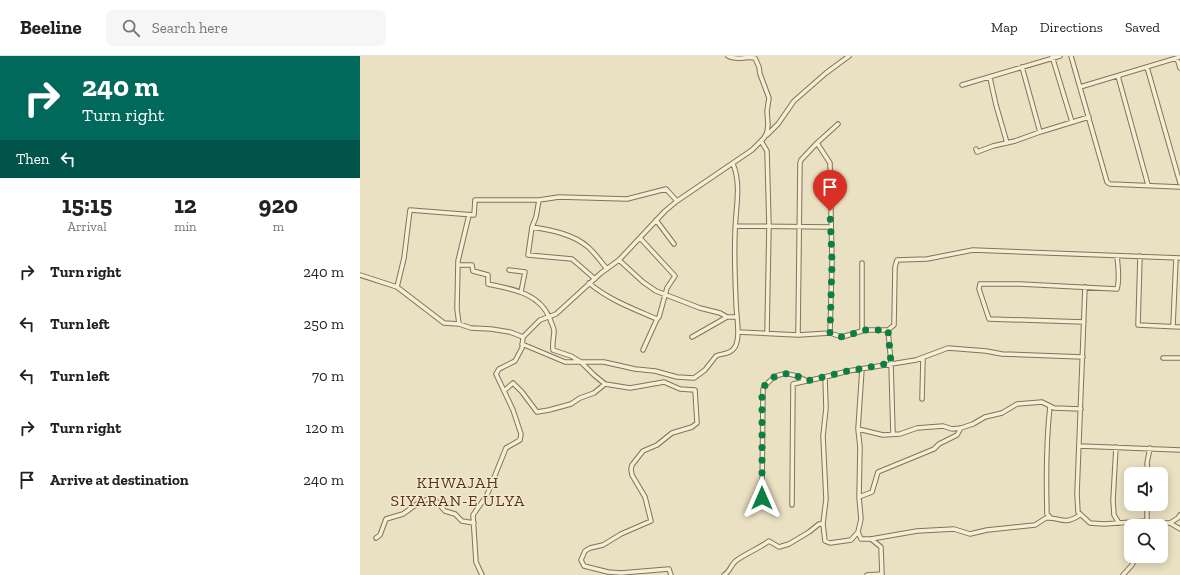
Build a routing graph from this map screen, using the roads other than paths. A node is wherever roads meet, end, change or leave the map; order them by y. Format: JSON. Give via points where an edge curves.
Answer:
{"nodes":[{"id":1,"x":728,"y":56,"type":"edge"},
{"id":2,"x":849,"y":56,"type":"edge"},
{"id":3,"x":1060,"y":56,"type":"edge"},
{"id":4,"x":1071,"y":56,"type":"edge"},
{"id":5,"x":1053,"y":57,"type":"edge"},
{"id":6,"x":1179,"y":58,"type":"edge"},
{"id":7,"x":1022,"y":67,"type":"junction"},
{"id":8,"x":1147,"y":67,"type":"junction"},
{"id":9,"x":1180,"y":68,"type":"edge"},
{"id":10,"x":1118,"y":76,"type":"junction"},
{"id":11,"x":990,"y":78,"type":"junction"},
{"id":12,"x":962,"y":85,"type":"dead end"},
{"id":13,"x":1080,"y":87,"type":"junction"},
{"id":14,"x":1089,"y":117,"type":"junction"},
{"id":15,"x":1072,"y":122,"type":"junction"},
{"id":16,"x":838,"y":124,"type":"dead end"},
{"id":17,"x":1040,"y":132,"type":"junction"},
{"id":18,"x":763,"y":139,"type":"junction"},
{"id":19,"x":817,"y":143,"type":"junction"},
{"id":20,"x":1007,"y":143,"type":"junction"},
{"id":21,"x":976,"y":149,"type":"dead end"},
{"id":22,"x":733,"y":164,"type":"junction"},
{"id":23,"x":1180,"y":183,"type":"edge"},
{"id":24,"x":1148,"y":185,"type":"junction"},
{"id":25,"x":1180,"y":187,"type":"edge"},
{"id":26,"x":539,"y":200,"type":"junction"},
{"id":27,"x":677,"y":201,"type":"junction"},
{"id":28,"x":469,"y":215,"type":"junction"},
{"id":29,"x":656,"y":220,"type":"junction"},
{"id":30,"x":736,"y":226,"type":"junction"},
{"id":31,"x":769,"y":226,"type":"junction"},
{"id":32,"x":532,"y":227,"type":"junction"},
{"id":33,"x":800,"y":227,"type":"junction"},
{"id":34,"x":830,"y":227,"type":"junction"},
{"id":35,"x":640,"y":238,"type":"junction"},
{"id":36,"x":674,"y":244,"type":"dead end"},
{"id":37,"x":1117,"y":256,"type":"junction"},
{"id":38,"x":1140,"y":256,"type":"junction"},
{"id":39,"x":1178,"y":258,"type":"edge"},
{"id":40,"x":619,"y":260,"type":"junction"},
{"id":41,"x":862,"y":263,"type":"dead end"},
{"id":42,"x":458,"y":265,"type":"junction"},
{"id":43,"x":607,"y":269,"type":"junction"},
{"id":44,"x":509,"y":270,"type":"dead end"},
{"id":45,"x":360,"y":275,"type":"edge"},
{"id":46,"x":595,"y":279,"type":"junction"},
{"id":47,"x":589,"y":283,"type":"junction"},
{"id":48,"x":397,"y":287,"type":"junction"},
{"id":49,"x":1085,"y":287,"type":"junction"},
{"id":50,"x":522,"y":292,"type":"junction"},
{"id":51,"x":665,"y":294,"type":"junction"},
{"id":52,"x":548,"y":316,"type":"junction"},
{"id":53,"x":727,"y":317,"type":"junction"},
{"id":54,"x":736,"y":317,"type":"junction"},
{"id":55,"x":657,"y":319,"type":"junction"},
{"id":56,"x":1084,"y":322,"type":"junction"},
{"id":57,"x":459,"y":324,"type":"junction"},
{"id":58,"x":1173,"y":326,"type":"junction"},
{"id":59,"x":1180,"y":327,"type":"edge"},
{"id":60,"x":888,"y":330,"type":"junction"},
{"id":61,"x":862,"y":331,"type":"junction"},
{"id":62,"x":738,"y":332,"type":"junction"},
{"id":63,"x":767,"y":333,"type":"junction"},
{"id":64,"x":830,"y":333,"type":"junction"},
{"id":65,"x":798,"y":335,"type":"junction"},
{"id":66,"x":523,"y":337,"type":"junction"},
{"id":67,"x":692,"y":337,"type":"dead end"},
{"id":68,"x":522,"y":344,"type":"junction"},
{"id":69,"x":643,"y":350,"type":"dead end"},
{"id":70,"x":1083,"y":356,"type":"junction"},
{"id":71,"x":923,"y":358,"type":"junction"},
{"id":72,"x":1163,"y":358,"type":"dead end"},
{"id":73,"x":1180,"y":358,"type":"edge"},
{"id":74,"x":581,"y":362,"type":"junction"},
{"id":75,"x":891,"y":363,"type":"junction"},
{"id":76,"x":862,"y":368,"type":"junction"},
{"id":77,"x":825,"y":377,"type":"junction"},
{"id":78,"x":807,"y":381,"type":"junction"},
{"id":79,"x":606,"y":384,"type":"junction"},
{"id":80,"x":504,"y":391,"type":"junction"},
{"id":81,"x":922,"y":400,"type":"dead end"},
{"id":82,"x":1050,"y":406,"type":"junction"},
{"id":83,"x":1081,"y":409,"type":"junction"},
{"id":84,"x":961,"y":428,"type":"junction"},
{"id":85,"x":858,"y":429,"type":"junction"},
{"id":86,"x":893,"y":434,"type":"junction"},
{"id":87,"x":1080,"y":446,"type":"junction"},
{"id":88,"x":1116,"y":447,"type":"junction"},
{"id":89,"x":1150,"y":448,"type":"junction"},
{"id":90,"x":1180,"y":450,"type":"edge"},
{"id":91,"x":1147,"y":467,"type":"edge"},
{"id":92,"x":859,"y":497,"type":"junction"},
{"id":93,"x":762,"y":498,"type":"dead end"},
{"id":94,"x":792,"y":505,"type":"dead end"},
{"id":95,"x":1080,"y":515,"type":"junction"},
{"id":96,"x":1180,"y":515,"type":"edge"},
{"id":97,"x":1050,"y":517,"type":"junction"},
{"id":98,"x":474,"y":523,"type":"junction"},
{"id":99,"x":1119,"y":523,"type":"junction"},
{"id":100,"x":1124,"y":523,"type":"edge"},
{"id":101,"x":1170,"y":523,"type":"joint"},
{"id":102,"x":823,"y":524,"type":"junction"},
{"id":103,"x":1180,"y":529,"type":"edge"},
{"id":104,"x":858,"y":532,"type":"junction"},
{"id":105,"x":376,"y":538,"type":"dead end"},
{"id":106,"x":871,"y":540,"type":"junction"},
{"id":107,"x":1132,"y":563,"type":"edge"},
{"id":108,"x":482,"y":575,"type":"edge"},
{"id":109,"x":671,"y":575,"type":"edge"},
{"id":110,"x":724,"y":575,"type":"edge"},
{"id":111,"x":867,"y":575,"type":"edge"},
{"id":112,"x":882,"y":575,"type":"edge"},
{"id":113,"x":1122,"y":575,"type":"edge"}],
"edges":[{"from":1,"to":18,"type":"street","via":[[733,59],[754,58],[759,67],[769,98],[768,125]]},
{"from":2,"to":18,"type":"street","via":[[794,100],[778,124]]},
{"from":3,"to":5,"type":"street"},
{"from":4,"to":13,"type":"street"},
{"from":5,"to":7,"type":"street"},
{"from":5,"to":15,"type":"street"},
{"from":6,"to":8,"type":"street"},
{"from":6,"to":9,"type":"street"},
{"from":7,"to":11,"type":"street"},
{"from":7,"to":17,"type":"street"},
{"from":8,"to":10,"type":"street"},
{"from":8,"to":23,"type":"street"},
{"from":10,"to":13,"type":"street"},
{"from":10,"to":24,"type":"street"},
{"from":11,"to":12,"type":"street"},
{"from":11,"to":20,"type":"street"},
{"from":13,"to":14,"type":"street"},
{"from":14,"to":15,"type":"street"},
{"from":14,"to":24,"type":"street","via":[[1107,182]]},
{"from":15,"to":17,"type":"street"},
{"from":16,"to":19,"type":"street"},
{"from":17,"to":20,"type":"street"},
{"from":18,"to":22,"type":"street"},
{"from":18,"to":31,"type":"street","via":[[767,151]]},
{"from":19,"to":33,"type":"street","via":[[800,163]]},
{"from":19,"to":34,"type":"street","via":[[830,163]]},
{"from":20,"to":21,"type":"street","via":[[977,152]]},
{"from":22,"to":27,"type":"street"},
{"from":22,"to":30,"type":"street","via":[[737,182]]},
{"from":24,"to":25,"type":"street"},
{"from":26,"to":27,"type":"street","via":[[559,197],[627,198],[666,189]]},
{"from":26,"to":28,"type":"street","via":[[475,200],[474,214]]},
{"from":26,"to":32,"type":"street"},
{"from":27,"to":29,"type":"street"},
{"from":28,"to":42,"type":"street"},
{"from":28,"to":48,"type":"street","via":[[410,210],[404,258]]},
{"from":29,"to":35,"type":"street"},
{"from":29,"to":36,"type":"street"},
{"from":30,"to":31,"type":"street"},
{"from":30,"to":54,"type":"street"},
{"from":31,"to":33,"type":"street"},
{"from":31,"to":63,"type":"street"},
{"from":32,"to":43,"type":"street","via":[[551,230],[574,239],[588,247]]},
{"from":32,"to":46,"type":"street","via":[[528,255],[572,259]]},
{"from":33,"to":34,"type":"street"},
{"from":33,"to":65,"type":"street"},
{"from":34,"to":64,"type":"street"},
{"from":35,"to":40,"type":"street"},
{"from":35,"to":51,"type":"street","via":[[675,276]]},
{"from":37,"to":38,"type":"street"},
{"from":37,"to":49,"type":"street","via":[[1117,289]]},
{"from":37,"to":60,"type":"street","via":[[974,250],[927,259],[897,260],[894,325]]},
{"from":38,"to":39,"type":"street"},
{"from":38,"to":58,"type":"street","via":[[1138,325]]},
{"from":39,"to":58,"type":"street"},
{"from":40,"to":43,"type":"street"},
{"from":40,"to":51,"type":"street","via":[[643,282]]},
{"from":41,"to":61,"type":"street"},
{"from":42,"to":50,"type":"street","via":[[472,265],[473,271],[488,275],[488,284]]},
{"from":42,"to":57,"type":"street"},
{"from":43,"to":46,"type":"street"},
{"from":44,"to":50,"type":"street","via":[[525,272]]},
{"from":45,"to":48,"type":"street"},
{"from":46,"to":47,"type":"street"},
{"from":47,"to":52,"type":"street","via":[[556,314]]},
{"from":47,"to":55,"type":"street","via":[[619,302]]},
{"from":48,"to":57,"type":"street","via":[[444,323]]},
{"from":49,"to":56,"type":"street"},
{"from":49,"to":56,"type":"street","via":[[980,284],[979,289],[989,319]]},
{"from":50,"to":52,"type":"street","via":[[541,304]]},
{"from":51,"to":53,"type":"street"},
{"from":51,"to":55,"type":"street"},
{"from":52,"to":66,"type":"street","via":[[540,320]]},
{"from":52,"to":74,"type":"street","via":[[554,330],[553,350]]},
{"from":53,"to":54,"type":"street"},
{"from":53,"to":67,"type":"street"},
{"from":54,"to":62,"type":"street"},
{"from":55,"to":69,"type":"street"},
{"from":56,"to":70,"type":"street"},
{"from":57,"to":66,"type":"street","via":[[471,328],[510,332]]},
{"from":58,"to":59,"type":"street"},
{"from":60,"to":61,"type":"street"},
{"from":60,"to":75,"type":"street"},
{"from":61,"to":64,"type":"street","via":[[842,337]]},
{"from":62,"to":63,"type":"street"},
{"from":62,"to":74,"type":"street","via":[[734,348],[729,354],[716,356],[705,370],[694,378],[604,362]]},
{"from":63,"to":65,"type":"street"},
{"from":64,"to":65,"type":"street"},
{"from":66,"to":68,"type":"street"},
{"from":68,"to":74,"type":"street","via":[[565,362]]},
{"from":68,"to":80,"type":"street","via":[[515,361],[499,369],[496,374]]},
{"from":70,"to":71,"type":"street","via":[[1002,354],[948,348]]},
{"from":70,"to":83,"type":"street"},
{"from":71,"to":75,"type":"street"},
{"from":71,"to":81,"type":"street"},
{"from":72,"to":73,"type":"street"},
{"from":74,"to":79,"type":"street"},
{"from":75,"to":76,"type":"street"},
{"from":75,"to":86,"type":"street"},
{"from":76,"to":77,"type":"street"},
{"from":76,"to":85,"type":"street"},
{"from":77,"to":78,"type":"street"},
{"from":77,"to":102,"type":"street","via":[[826,408],[823,436],[826,499]]},
{"from":78,"to":93,"type":"street","via":[[788,373],[770,380],[762,389]]},
{"from":78,"to":94,"type":"street","via":[[792,384]]},
{"from":79,"to":80,"type":"street","via":[[571,404],[537,412],[512,383]]},
{"from":79,"to":109,"type":"street","via":[[630,388],[664,382],[680,389],[695,390],[697,423],[672,433],[657,445],[643,451],[632,465],[632,475],[645,497],[651,521],[620,534],[603,545],[590,548],[585,551],[581,560],[584,566],[608,572],[633,573],[669,569]]},
{"from":80,"to":98,"type":"street","via":[[521,434],[520,440],[506,448],[487,495],[473,515]]},
{"from":82,"to":83,"type":"street"},
{"from":82,"to":84,"type":"street","via":[[1042,402],[1018,404],[1002,414],[985,417]]},
{"from":82,"to":97,"type":"street","via":[[1046,477]]},
{"from":83,"to":87,"type":"street"},
{"from":84,"to":86,"type":"street","via":[[917,428]]},
{"from":84,"to":92,"type":"street","via":[[957,435],[934,449],[878,472],[872,492]]},
{"from":85,"to":86,"type":"street","via":[[883,435]]},
{"from":85,"to":92,"type":"street"},
{"from":87,"to":88,"type":"street"},
{"from":87,"to":95,"type":"street","via":[[1077,494]]},
{"from":88,"to":89,"type":"street"},
{"from":88,"to":99,"type":"street","via":[[1113,500],[1114,515]]},
{"from":89,"to":90,"type":"street"},
{"from":89,"to":91,"type":"street"},
{"from":92,"to":104,"type":"street","via":[[861,520]]},
{"from":95,"to":97,"type":"street","via":[[1063,521]]},
{"from":95,"to":99,"type":"street","via":[[1090,523]]},
{"from":96,"to":101,"type":"street"},
{"from":97,"to":106,"type":"street","via":[[1035,524],[970,534],[947,529],[917,531]]},
{"from":98,"to":105,"type":"street","via":[[462,521],[430,498],[403,514],[386,519],[380,535]]},
{"from":98,"to":108,"type":"street","via":[[476,562]]},
{"from":99,"to":100,"type":"street"},
{"from":101,"to":103,"type":"street"},
{"from":102,"to":104,"type":"street","via":[[825,540],[830,543],[851,540]]},
{"from":102,"to":110,"type":"street","via":[[819,524],[789,544],[779,546],[768,541],[735,561]]},
{"from":104,"to":106,"type":"street","via":[[861,538]]},
{"from":106,"to":112,"type":"street","via":[[881,547]]},
{"from":107,"to":113,"type":"street"},
{"from":111,"to":112,"type":"street"}]}
